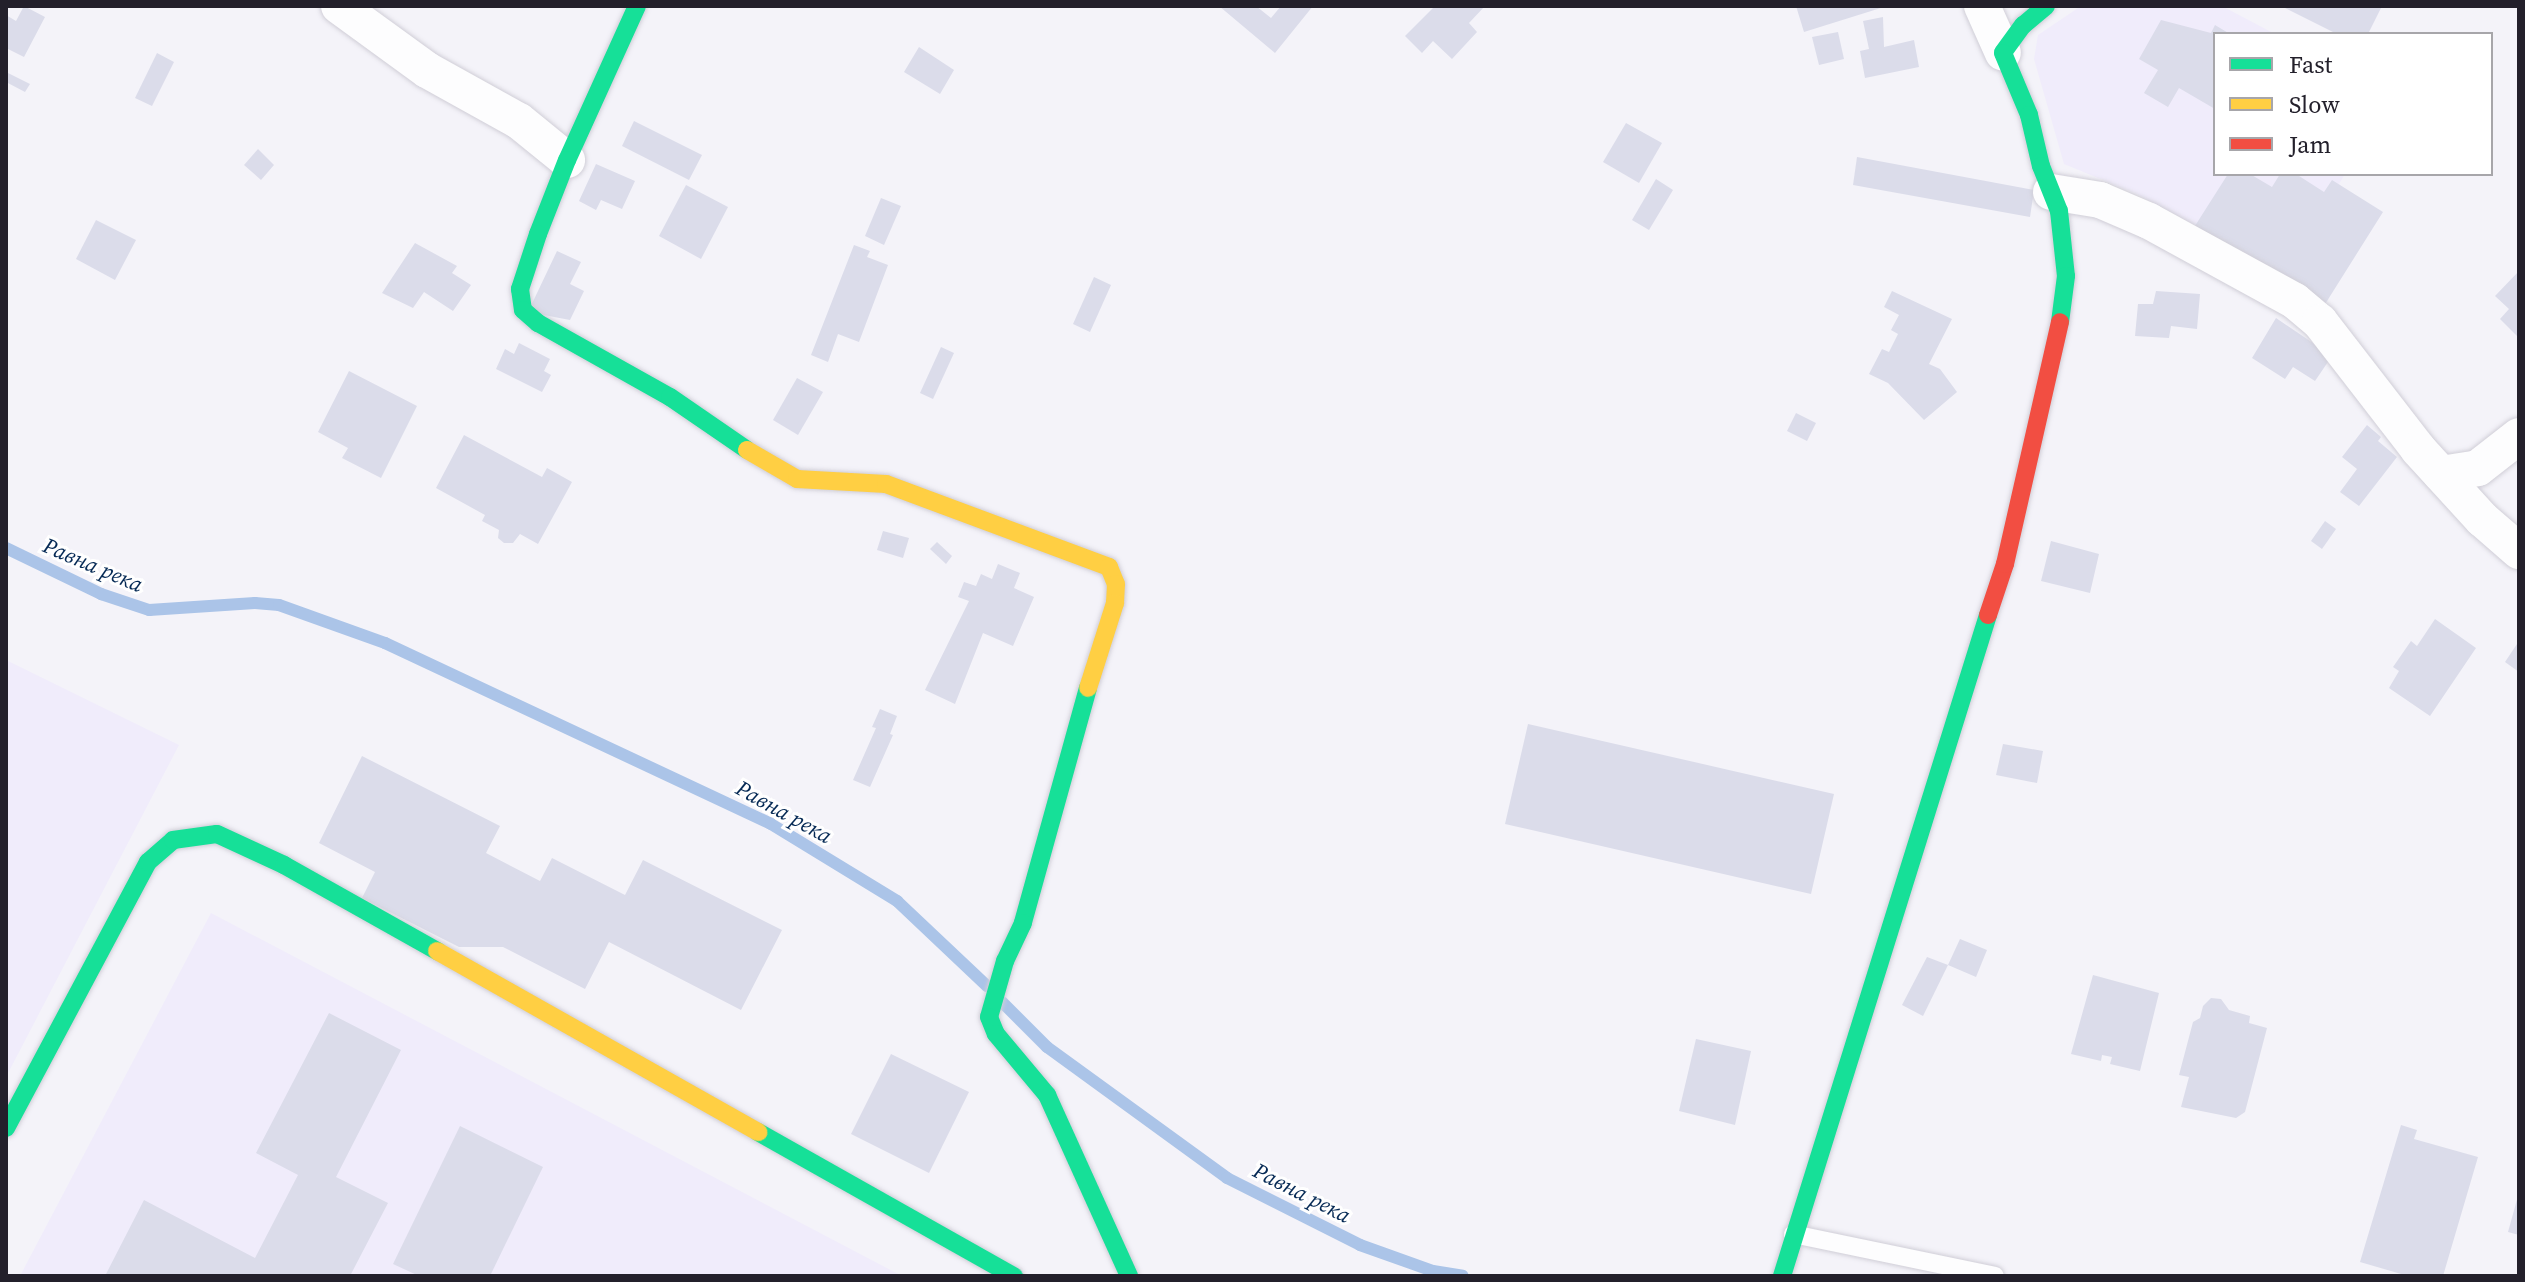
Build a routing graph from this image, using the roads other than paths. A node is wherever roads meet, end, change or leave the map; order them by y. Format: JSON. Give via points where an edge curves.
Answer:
{"nodes":[{"id":1,"x":339,"y":6,"type":"edge"},
{"id":2,"x":637,"y":6,"type":"edge"},
{"id":3,"x":1982,"y":6,"type":"edge"},
{"id":4,"x":2046,"y":6,"type":"edge"},
{"id":5,"x":2003,"y":53,"type":"junction"},
{"id":6,"x":567,"y":160,"type":"junction"},
{"id":7,"x":2051,"y":192,"type":"junction"},
{"id":8,"x":2519,"y":436,"type":"edge"},
{"id":9,"x":2441,"y":474,"type":"junction"},
{"id":10,"x":2519,"y":551,"type":"edge"},
{"id":11,"x":6,"y":1128,"type":"edge"},
{"id":12,"x":1793,"y":1234,"type":"junction"},
{"id":13,"x":1014,"y":1276,"type":"edge"},
{"id":14,"x":1129,"y":1276,"type":"edge"},
{"id":15,"x":1782,"y":1276,"type":"edge"},
{"id":16,"x":1995,"y":1276,"type":"edge"}],
"edges":[{"from":1,"to":6,"type":"street","via":[[427,70],[519,121]]},
{"from":2,"to":6,"type":"street"},
{"from":3,"to":5,"type":"street"},
{"from":4,"to":5,"type":"street","via":[[2023,25]]},
{"from":5,"to":7,"type":"street","via":[[2029,115]]},
{"from":6,"to":14,"type":"street","via":[[520,289],[523,310],[538,323],[670,397],[771,467],[797,479],[886,484],[1109,567],[1116,584],[1115,603],[1023,923],[1005,961],[989,1017],[996,1034],[1047,1095]]},
{"from":7,"to":9,"type":"street","via":[[2100,200],[2149,221],[2295,301],[2320,322]]},
{"from":7,"to":12,"type":"street","via":[[2059,211],[2066,276],[2058,336],[2005,564]]},
{"from":8,"to":9,"type":"street","via":[[2478,468]]},
{"from":9,"to":10,"type":"street"},
{"from":11,"to":13,"type":"street","via":[[148,862],[173,840],[217,834],[297,873]]},
{"from":12,"to":15,"type":"street"},
{"from":12,"to":16,"type":"lane"}]}
